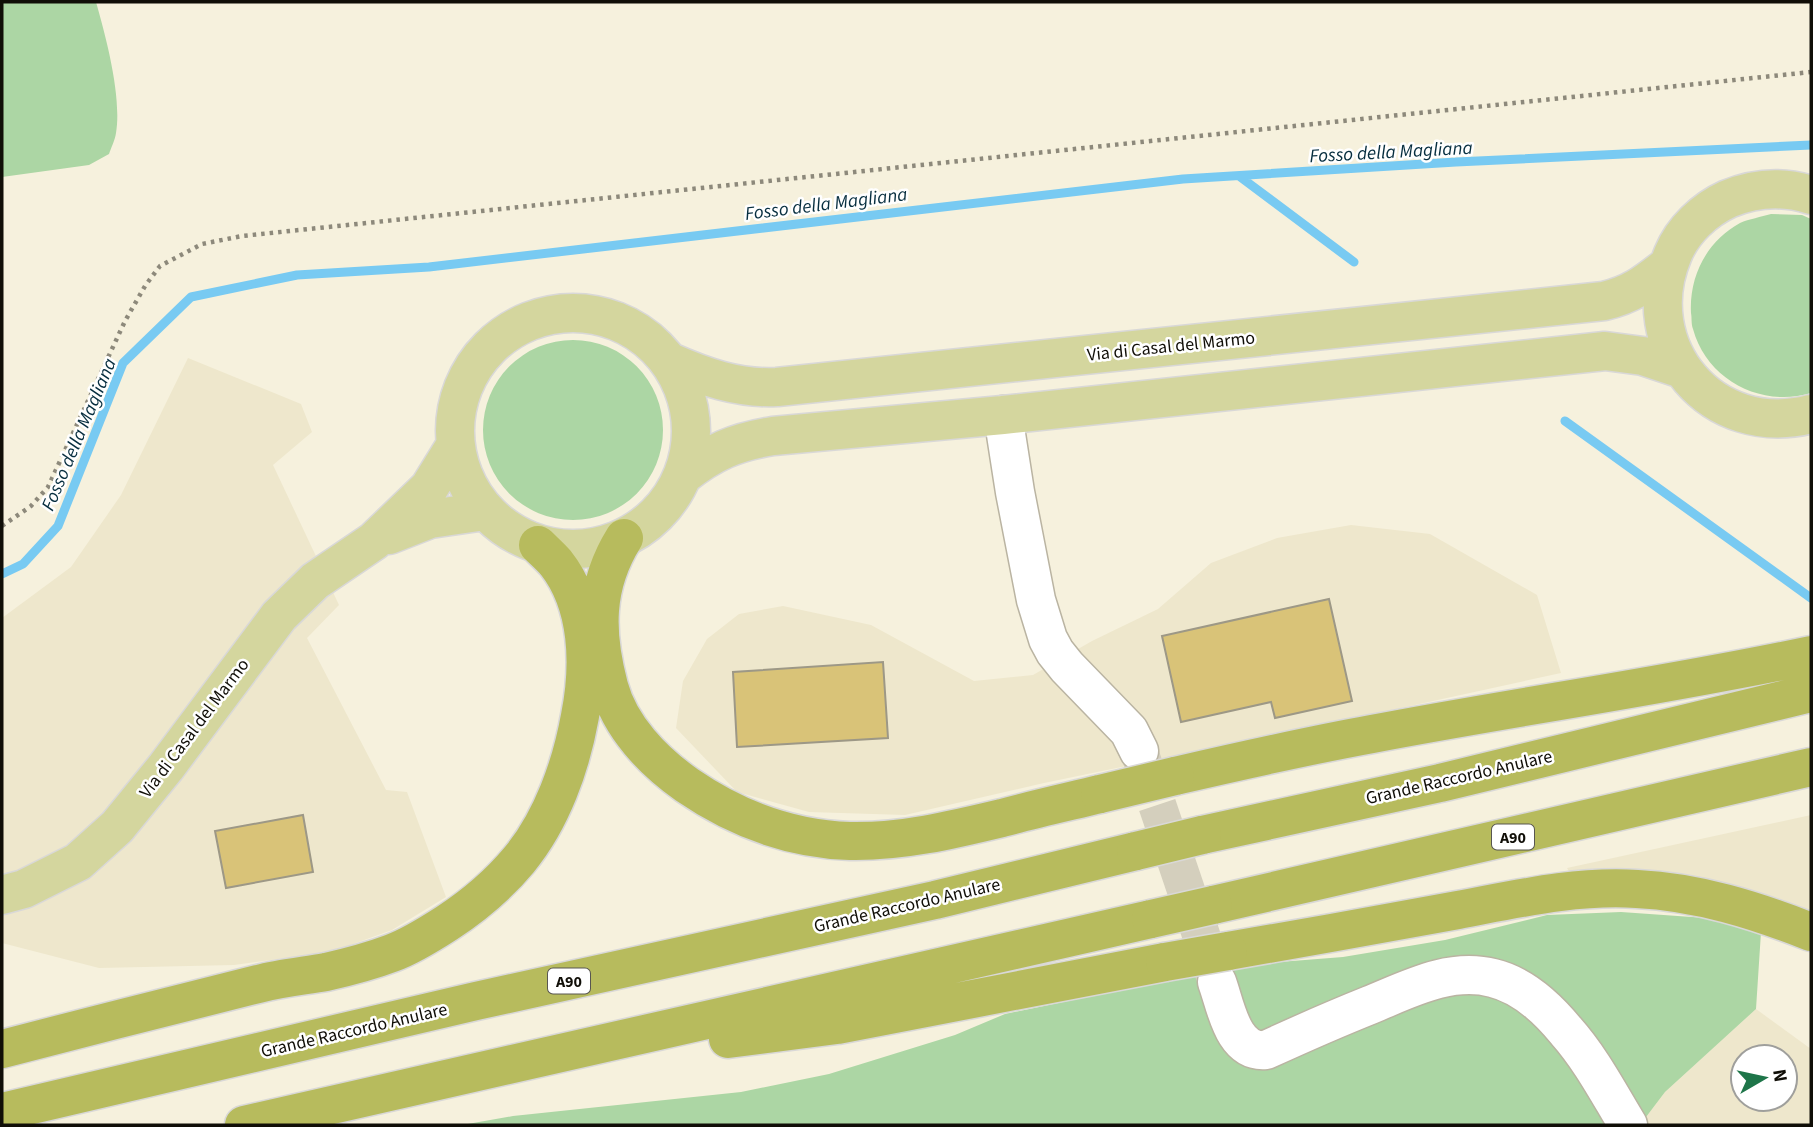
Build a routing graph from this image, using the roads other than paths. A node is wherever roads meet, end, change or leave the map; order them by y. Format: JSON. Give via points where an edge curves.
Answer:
{"nodes":[{"id":1,"x":1811,"y":195,"type":"edge"},
{"id":2,"x":1669,"y":265,"type":"junction"},
{"id":3,"x":668,"y":361,"type":"junction"},
{"id":4,"x":1682,"y":369,"type":"junction"},
{"id":5,"x":1003,"y":415,"type":"junction"},
{"id":6,"x":1804,"y":419,"type":"edge"},
{"id":7,"x":455,"y":446,"type":"junction"},
{"id":8,"x":682,"y":476,"type":"junction"},
{"id":9,"x":485,"y":511,"type":"junction"},
{"id":10,"x":625,"y":538,"type":"junction"},
{"id":11,"x":374,"y":541,"type":"junction"},
{"id":12,"x":538,"y":545,"type":"junction"},
{"id":13,"x":1811,"y":655,"type":"edge"},
{"id":14,"x":1805,"y":694,"type":"edge"},
{"id":15,"x":1139,"y":751,"type":"tunnel mouth"},
{"id":16,"x":1811,"y":767,"type":"edge"},
{"id":17,"x":2,"y":895,"type":"edge"},
{"id":18,"x":1811,"y":932,"type":"edge"},
{"id":19,"x":1223,"y":967,"type":"junction"},
{"id":20,"x":2,"y":1049,"type":"edge"},
{"id":21,"x":504,"y":1068,"type":"junction"},
{"id":22,"x":2,"y":1112,"type":"edge"},
{"id":23,"x":244,"y":1125,"type":"edge"},
{"id":24,"x":1629,"y":1125,"type":"edge"}],
"edges":[{"from":1,"to":2,"type":"main road","via":[[1760,190],[1722,202],[1690,227]]},
{"from":2,"to":3,"type":"main road","name":"Via di Casal del Marmo","via":[[1632,292],[1604,301],[777,387],[733,384]]},
{"from":2,"to":4,"type":"main road","via":[[1664,316]]},
{"from":3,"to":7,"type":"main road","via":[[640,334],[605,317],[567,313],[528,321],[495,343],[471,372],[458,411]]},
{"from":3,"to":8,"type":"main road","via":[[689,417]]},
{"from":4,"to":5,"type":"main road","via":[[1643,356],[1605,351]]},
{"from":4,"to":6,"type":"main road","via":[[1711,399],[1729,410],[1770,420]]},
{"from":5,"to":8,"type":"main road","via":[[751,439],[711,454]]},
{"from":5,"to":15,"type":"street","via":[[1014,492],[1048,639],[1129,731]]},
{"from":7,"to":9,"type":"main road","via":[[465,481]]},
{"from":7,"to":11,"type":"main road","name":"Via di Casal del Marmo","via":[[429,488]]},
{"from":8,"to":10,"type":"main road","via":[[649,522]]},
{"from":9,"to":11,"type":"main road","name":"Via di Casal del Marmo","via":[[430,519]]},
{"from":9,"to":12,"type":"main road"},
{"from":10,"to":12,"type":"main road","via":[[582,550]]},
{"from":10,"to":13,"type":"highway","bridge":true,"via":[[606,578],[599,611],[610,690],[625,723],[662,766],[721,807],[761,824],[817,838],[895,840],[1276,753]]},
{"from":11,"to":17,"type":"main road","name":"Via di Casal del Marmo","via":[[315,581],[279,616],[140,800],[97,846],[48,879]]},
{"from":12,"to":20,"type":"highway","via":[[563,573],[579,608],[583,701],[570,760],[551,807],[533,841],[499,881],[461,914],[393,953]]},
{"from":14,"to":22,"type":"highway","name":"Grande Raccordo Anulare","number":"A90","bridge":true,"via":[[1440,783]]},
{"from":16,"to":21,"type":"highway","number":"A90","bridge":true},
{"from":18,"to":19,"type":"highway","via":[[1699,897],[1604,888],[1539,895]]},
{"from":19,"to":21,"type":"highway","bridge":true,"via":[[1165,962],[837,1025]]},
{"from":19,"to":24,"type":"street","via":[[1238,1037],[1260,1050],[1431,981],[1459,976],[1507,983],[1535,1000],[1567,1032]]},
{"from":21,"to":23,"type":"highway","number":"A90"}]}
